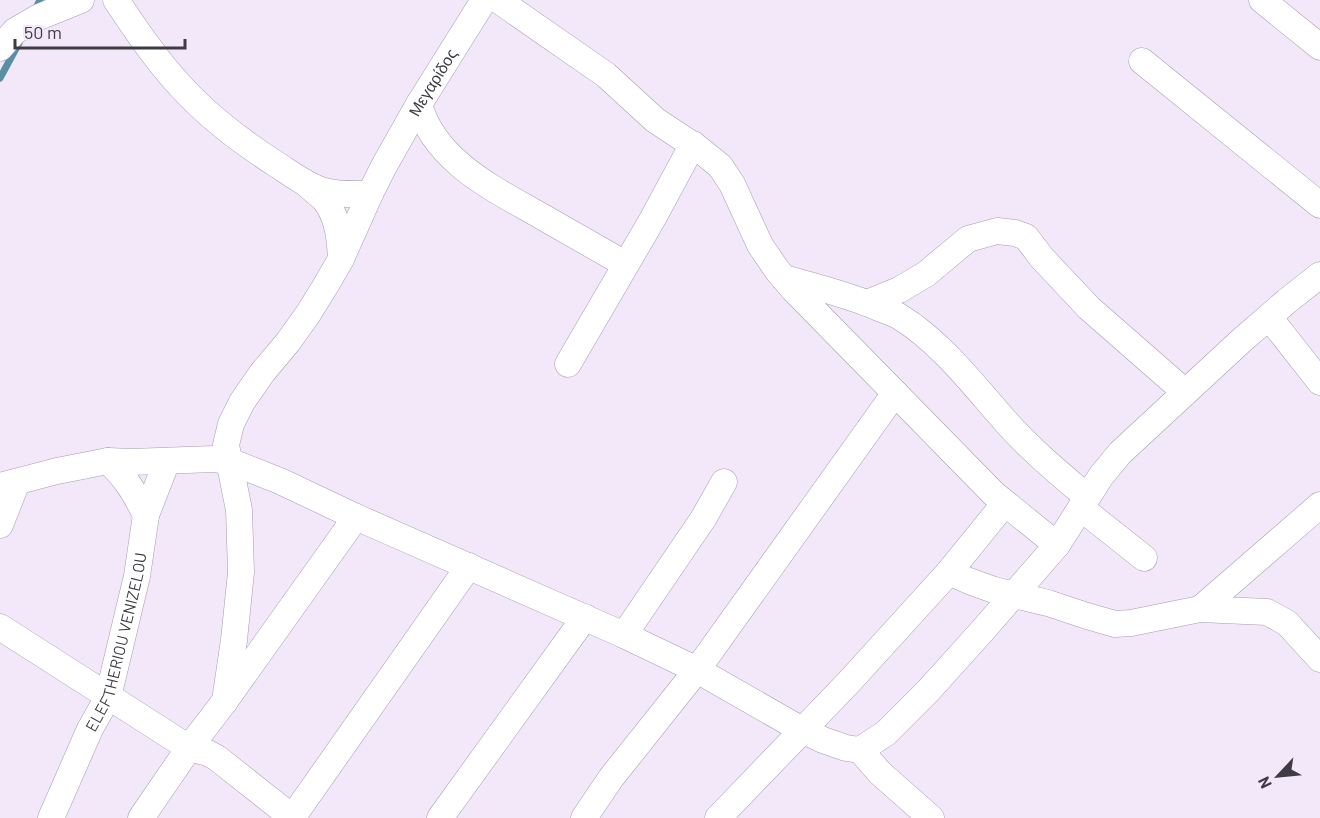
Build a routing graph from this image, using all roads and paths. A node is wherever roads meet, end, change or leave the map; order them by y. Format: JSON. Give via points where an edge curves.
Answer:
{"nodes":[{"id":1,"x":81,"y":0,"type":"edge"},
{"id":2,"x":116,"y":0,"type":"edge"},
{"id":3,"x":484,"y":0,"type":"edge"},
{"id":4,"x":498,"y":0,"type":"edge"},
{"id":5,"x":1262,"y":0,"type":"edge"},
{"id":6,"x":43,"y":9,"type":"edge"},
{"id":7,"x":1320,"y":47,"type":"edge"},
{"id":8,"x":0,"y":48,"type":"edge"},
{"id":9,"x":1142,"y":61,"type":"dead end"},
{"id":10,"x":419,"y":104,"type":"junction"},
{"id":11,"x":693,"y":144,"type":"junction"},
{"id":12,"x":303,"y":181,"type":"junction"},
{"id":13,"x":370,"y":194,"type":"junction"},
{"id":14,"x":1320,"y":205,"type":"edge"},
{"id":15,"x":341,"y":259,"type":"junction"},
{"id":16,"x":625,"y":264,"type":"junction"},
{"id":17,"x":1320,"y":275,"type":"edge"},
{"id":18,"x":783,"y":278,"type":"junction"},
{"id":19,"x":867,"y":303,"type":"junction"},
{"id":20,"x":1269,"y":317,"type":"junction"},
{"id":21,"x":568,"y":364,"type":"dead end"},
{"id":22,"x":1320,"y":382,"type":"edge"},
{"id":23,"x":1185,"y":392,"type":"junction"},
{"id":24,"x":895,"y":393,"type":"junction"},
{"id":25,"x":108,"y":461,"type":"junction"},
{"id":26,"x":166,"y":461,"type":"junction"},
{"id":27,"x":229,"y":461,"type":"junction"},
{"id":28,"x":724,"y":482,"type":"dead end"},
{"id":29,"x":9,"y":484,"type":"edge"},
{"id":30,"x":1005,"y":503,"type":"junction"},
{"id":31,"x":1084,"y":503,"type":"junction"},
{"id":32,"x":1320,"y":505,"type":"edge"},
{"id":33,"x":146,"y":515,"type":"junction"},
{"id":34,"x":356,"y":517,"type":"junction"},
{"id":35,"x":0,"y":525,"type":"edge"},
{"id":36,"x":1057,"y":545,"type":"junction"},
{"id":37,"x":1144,"y":558,"type":"dead end"},
{"id":38,"x":469,"y":566,"type":"junction"},
{"id":39,"x":949,"y":572,"type":"junction"},
{"id":40,"x":1014,"y":594,"type":"junction"},
{"id":41,"x":1200,"y":609,"type":"junction"},
{"id":42,"x":585,"y":617,"type":"junction"},
{"id":43,"x":0,"y":627,"type":"edge"},
{"id":44,"x":624,"y":635,"type":"junction"},
{"id":45,"x":1320,"y":659,"type":"edge"},
{"id":46,"x":697,"y":670,"type":"junction"},
{"id":47,"x":108,"y":697,"type":"junction"},
{"id":48,"x":225,"y":701,"type":"junction"},
{"id":49,"x":802,"y":730,"type":"junction"},
{"id":50,"x":189,"y":748,"type":"junction"},
{"id":51,"x":860,"y":750,"type":"junction"},
{"id":52,"x":51,"y":818,"type":"edge"},
{"id":53,"x":141,"y":818,"type":"edge"},
{"id":54,"x":292,"y":818,"type":"edge"},
{"id":55,"x":440,"y":818,"type":"edge"},
{"id":56,"x":584,"y":818,"type":"edge"},
{"id":57,"x":718,"y":818,"type":"edge"},
{"id":58,"x":931,"y":818,"type":"edge"}],
"edges":[{"from":1,"to":6,"type":"street"},
{"from":2,"to":12,"type":"street","via":[[188,95],[239,139]]},
{"from":3,"to":10,"type":"street","name":"Μεγαρίδος"},
{"from":4,"to":11,"type":"street","via":[[606,75],[655,120]]},
{"from":5,"to":7,"type":"street"},
{"from":6,"to":8,"type":"street"},
{"from":9,"to":14,"type":"street"},
{"from":10,"to":13,"type":"street","name":"Μεγαρίδος"},
{"from":10,"to":16,"type":"street","via":[[433,134],[465,170]]},
{"from":11,"to":16,"type":"street"},
{"from":11,"to":18,"type":"street","via":[[720,166],[760,245]]},
{"from":12,"to":13,"type":"street","via":[[323,191]]},
{"from":12,"to":15,"type":"street","via":[[334,215]]},
{"from":13,"to":15,"type":"street","name":"Μεγαρίδος"},
{"from":15,"to":27,"type":"street","name":"Μεγαρίδος","via":[[308,314],[242,402],[226,445]]},
{"from":16,"to":21,"type":"street"},
{"from":17,"to":20,"type":"street"},
{"from":18,"to":19,"type":"street"},
{"from":18,"to":24,"type":"street"},
{"from":19,"to":23,"type":"street","via":[[926,274],[968,239],[998,231],[1015,233],[1026,237],[1089,308]]},
{"from":19,"to":31,"type":"street","via":[[899,317],[942,351]]},
{"from":20,"to":22,"type":"street"},
{"from":20,"to":23,"type":"street"},
{"from":23,"to":31,"type":"street","via":[[1120,453]]},
{"from":24,"to":30,"type":"street"},
{"from":24,"to":46,"type":"street"},
{"from":25,"to":26,"type":"street"},
{"from":25,"to":29,"type":"street"},
{"from":25,"to":33,"type":"street","via":[[134,492]]},
{"from":26,"to":27,"type":"street"},
{"from":26,"to":33,"type":"street","name":"ELEFTHERIOU VENIZELOU"},
{"from":27,"to":34,"type":"street"},
{"from":27,"to":48,"type":"street","name":"Μεγαρίδος","via":[[239,510],[241,572]]},
{"from":28,"to":44,"type":"street"},
{"from":29,"to":35,"type":"street"},
{"from":30,"to":36,"type":"street"},
{"from":30,"to":39,"type":"street"},
{"from":31,"to":36,"type":"street"},
{"from":31,"to":37,"type":"street"},
{"from":32,"to":41,"type":"street"},
{"from":33,"to":47,"type":"street","name":"ELEFTHERIOU VENIZELOU"},
{"from":34,"to":38,"type":"street"},
{"from":34,"to":48,"type":"street"},
{"from":36,"to":40,"type":"street"},
{"from":38,"to":42,"type":"street"},
{"from":38,"to":54,"type":"street"},
{"from":39,"to":40,"type":"street"},
{"from":39,"to":49,"type":"street"},
{"from":40,"to":41,"type":"street","via":[[1115,624]]},
{"from":40,"to":51,"type":"street","via":[[928,691],[886,733]]},
{"from":41,"to":45,"type":"street","via":[[1267,612],[1287,623]]},
{"from":42,"to":44,"type":"street"},
{"from":42,"to":55,"type":"street"},
{"from":43,"to":47,"type":"street"},
{"from":44,"to":46,"type":"street"},
{"from":46,"to":49,"type":"street"},
{"from":46,"to":56,"type":"street","via":[[611,777]]},
{"from":47,"to":50,"type":"street"},
{"from":47,"to":52,"type":"street","name":"ELEFTHERIOU VENIZELOU"},
{"from":48,"to":50,"type":"street"},
{"from":49,"to":51,"type":"street"},
{"from":49,"to":57,"type":"street"},
{"from":50,"to":53,"type":"street"},
{"from":50,"to":54,"type":"street","via":[[217,758]]},
{"from":51,"to":58,"type":"street"}]}
